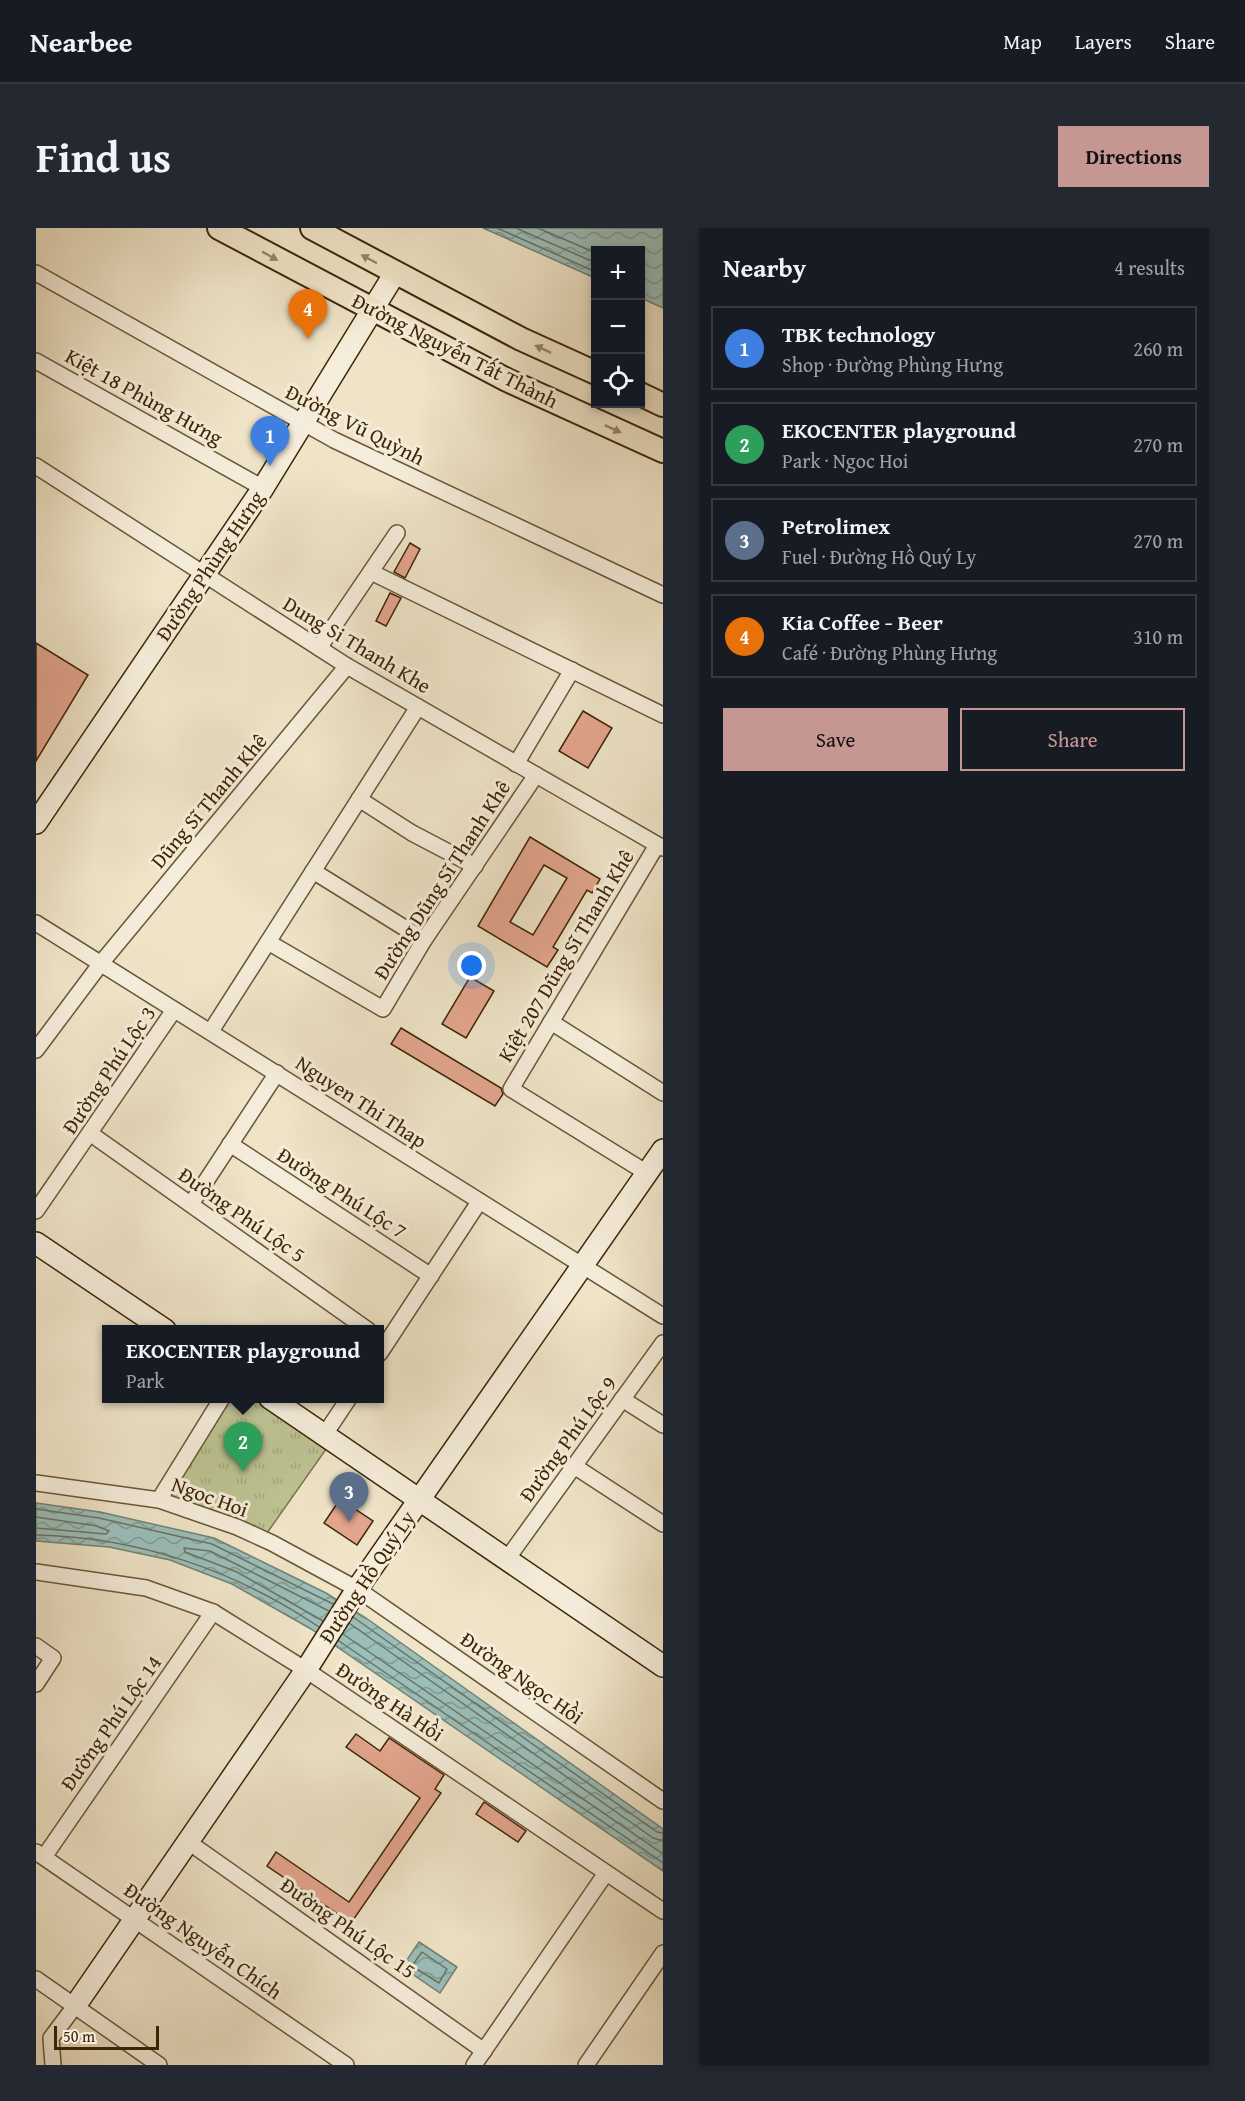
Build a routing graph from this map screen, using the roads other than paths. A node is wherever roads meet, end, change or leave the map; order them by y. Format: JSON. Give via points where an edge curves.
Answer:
{"nodes":[{"id":1,"x":219,"y":228,"type":"edge"},
{"id":2,"x":312,"y":228,"type":"edge"},
{"id":3,"x":36,"y":273,"type":"edge"},
{"id":4,"x":395,"y":273,"type":"junction"},
{"id":5,"x":372,"y":310,"type":"junction"},
{"id":6,"x":36,"y":361,"type":"edge"},
{"id":7,"x":591,"y":371,"type":"edge"},
{"id":8,"x":645,"y":396,"type":"edge"},
{"id":9,"x":663,"y":405,"type":"edge"},
{"id":10,"x":304,"y":423,"type":"junction"},
{"id":11,"x":663,"y":451,"type":"edge"},
{"id":12,"x":36,"y":466,"type":"edge"},
{"id":13,"x":263,"y":488,"type":"junction"},
{"id":14,"x":398,"y":533,"type":"dead end"},
{"id":15,"x":371,"y":572,"type":"junction"},
{"id":16,"x":205,"y":576,"type":"junction"},
{"id":17,"x":663,"y":596,"type":"edge"},
{"id":18,"x":319,"y":648,"type":"junction"},
{"id":19,"x":347,"y":666,"type":"junction"},
{"id":20,"x":572,"y":670,"type":"junction"},
{"id":21,"x":418,"y":707,"type":"junction"},
{"id":22,"x":663,"y":716,"type":"edge"},
{"id":23,"x":516,"y":764,"type":"junction"},
{"id":24,"x":536,"y":775,"type":"junction"},
{"id":25,"x":359,"y":800,"type":"junction"},
{"id":26,"x":36,"y":823,"type":"edge"},
{"id":27,"x":660,"y":846,"type":"edge"},
{"id":28,"x":475,"y":866,"type":"junction"},
{"id":29,"x":313,"y":871,"type":"junction"},
{"id":30,"x":36,"y":923,"type":"edge"},
{"id":31,"x":424,"y":940,"type":"junction"},
{"id":32,"x":268,"y":942,"type":"junction"},
{"id":33,"x":102,"y":962,"type":"junction"},
{"id":34,"x":174,"y":1010,"type":"junction"},
{"id":35,"x":551,"y":1022,"type":"junction"},
{"id":36,"x":211,"y":1031,"type":"junction"},
{"id":37,"x":36,"y":1050,"type":"edge"},
{"id":38,"x":277,"y":1073,"type":"junction"},
{"id":39,"x":663,"y":1093,"type":"edge"},
{"id":40,"x":91,"y":1134,"type":"junction"},
{"id":41,"x":230,"y":1144,"type":"junction"},
{"id":42,"x":663,"y":1150,"type":"edge"},
{"id":43,"x":647,"y":1173,"type":"junction"},
{"id":44,"x":480,"y":1202,"type":"junction"},
{"id":45,"x":191,"y":1204,"type":"junction"},
{"id":46,"x":36,"y":1211,"type":"edge"},
{"id":47,"x":36,"y":1243,"type":"edge"},
{"id":48,"x":582,"y":1266,"type":"junction"},
{"id":49,"x":430,"y":1276,"type":"junction"},
{"id":50,"x":663,"y":1316,"type":"edge"},
{"id":51,"x":159,"y":1325,"type":"edge"},
{"id":52,"x":362,"y":1325,"type":"edge"},
{"id":53,"x":384,"y":1342,"type":"edge"},
{"id":54,"x":663,"y":1343,"type":"edge"},
{"id":55,"x":622,"y":1399,"type":"junction"},
{"id":56,"x":219,"y":1403,"type":"edge"},
{"id":57,"x":278,"y":1403,"type":"edge"},
{"id":58,"x":346,"y":1403,"type":"edge"},
{"id":59,"x":663,"y":1425,"type":"edge"},
{"id":60,"x":325,"y":1434,"type":"junction"},
{"id":61,"x":574,"y":1466,"type":"junction"},
{"id":62,"x":36,"y":1483,"type":"edge"},
{"id":63,"x":419,"y":1499,"type":"junction"},
{"id":64,"x":159,"y":1500,"type":"junction"},
{"id":65,"x":663,"y":1524,"type":"edge"},
{"id":66,"x":507,"y":1559,"type":"junction"},
{"id":67,"x":36,"y":1572,"type":"edge"},
{"id":68,"x":354,"y":1594,"type":"junction"},
{"id":69,"x":213,"y":1612,"type":"junction"},
{"id":70,"x":36,"y":1646,"type":"edge"},
{"id":71,"x":663,"y":1665,"type":"edge"},
{"id":72,"x":306,"y":1671,"type":"junction"},
{"id":73,"x":36,"y":1684,"type":"edge"},
{"id":74,"x":663,"y":1801,"type":"edge"},
{"id":75,"x":187,"y":1841,"type":"junction"},
{"id":76,"x":40,"y":1855,"type":"edge"},
{"id":77,"x":606,"y":1873,"type":"junction"},
{"id":78,"x":663,"y":1911,"type":"edge"},
{"id":79,"x":134,"y":1919,"type":"junction"},
{"id":80,"x":663,"y":1953,"type":"edge"},
{"id":81,"x":36,"y":1979,"type":"edge"},
{"id":82,"x":75,"y":2006,"type":"junction"},
{"id":83,"x":484,"y":2050,"type":"junction"},
{"id":84,"x":53,"y":2065,"type":"edge"},
{"id":85,"x":159,"y":2065,"type":"edge"},
{"id":86,"x":346,"y":2065,"type":"edge"},
{"id":87,"x":474,"y":2065,"type":"edge"},
{"id":88,"x":586,"y":2065,"type":"edge"}],
"edges":[{"from":1,"to":5,"type":"main road","name":"Đường Nguyễn Tất Thành","one_way":true},
{"from":4,"to":2,"type":"main road","name":"Đường Nguyễn Tất Thành","one_way":true},
{"from":3,"to":10,"type":"street","name":"Đường Vũ Quỳnh"},
{"from":4,"to":5,"type":"street","name":"Đường Phùng Hưng"},
{"from":7,"to":4,"type":"main road","name":"Đường Nguyễn Tất Thành","one_way":true},
{"from":5,"to":10,"type":"street","name":"Đường Phùng Hưng"},
{"from":5,"to":11,"type":"main road","name":"Đường Nguyễn Tất Thành","one_way":true,"via":[[507,380]]},
{"from":6,"to":13,"type":"street","name":"Kiệt 18 Phùng Hưng"},
{"from":8,"to":9,"type":"main road"},
{"from":10,"to":13,"type":"street","name":"Đường Phùng Hưng"},
{"from":10,"to":17,"type":"street","name":"Đường Vũ Quỳnh","via":[[394,470]]},
{"from":12,"to":16,"type":"street","name":"Dung Si Thanh Khe"},
{"from":13,"to":16,"type":"street","name":"Đường Phùng Hưng"},
{"from":14,"to":15,"type":"street"},
{"from":15,"to":18,"type":"street"},
{"from":15,"to":20,"type":"street"},
{"from":16,"to":18,"type":"street","name":"Dung Si Thanh Khe"},
{"from":16,"to":26,"type":"street","name":"Đường Phùng Hưng"},
{"from":18,"to":19,"type":"street","name":"Dung Si Thanh Khe"},
{"from":19,"to":21,"type":"street","name":"Dung Si Thanh Khe"},
{"from":19,"to":33,"type":"street","name":"Dũng Sĩ Thanh Khê"},
{"from":20,"to":22,"type":"street"},
{"from":20,"to":23,"type":"street"},
{"from":21,"to":23,"type":"street","name":"Dung Si Thanh Khe"},
{"from":21,"to":25,"type":"street"},
{"from":23,"to":24,"type":"street","name":"Dung Si Thanh Khe"},
{"from":24,"to":27,"type":"street","name":"Dung Si Thanh Khe"},
{"from":24,"to":28,"type":"street","name":"Đường Dũng Sĩ Thanh Khê"},
{"from":25,"to":28,"type":"street"},
{"from":25,"to":29,"type":"street"},
{"from":27,"to":35,"type":"street","name":"Kiệt 207 Dũng Sĩ Thanh Khê"},
{"from":28,"to":31,"type":"street","name":"Đường Dũng Sĩ Thanh Khê"},
{"from":29,"to":31,"type":"street"},
{"from":29,"to":32,"type":"street"},
{"from":30,"to":33,"type":"street","name":"Nguyen Thi Thap"},
{"from":31,"to":32,"type":"street","name":"Đường Dũng Sĩ Thanh Khê","via":[[383,1009]]},
{"from":32,"to":36,"type":"street"},
{"from":33,"to":34,"type":"street","name":"Nguyen Thi Thap"},
{"from":33,"to":37,"type":"street","name":"Dũng Sĩ Thanh Khê"},
{"from":34,"to":36,"type":"street","name":"Nguyen Thi Thap"},
{"from":34,"to":40,"type":"street","name":"Đường Phú Lộc 3"},
{"from":35,"to":39,"type":"street"},
{"from":35,"to":43,"type":"street","name":"Kiệt 207 Dũng Sĩ Thanh Khê","via":[[511,1089]]},
{"from":36,"to":38,"type":"street","name":"Nguyen Thi Thap"},
{"from":38,"to":41,"type":"street"},
{"from":38,"to":44,"type":"street","name":"Nguyen Thi Thap"},
{"from":40,"to":45,"type":"street","name":"Đường Phú Lộc 5"},
{"from":40,"to":46,"type":"street","name":"Đường Phú Lộc 3"},
{"from":41,"to":45,"type":"street"},
{"from":41,"to":49,"type":"street","name":"Đường Phú Lộc 7"},
{"from":42,"to":43,"type":"street","name":"Đường Hồ Quý Ly"},
{"from":43,"to":48,"type":"street","name":"Đường Hồ Quý Ly"},
{"from":44,"to":48,"type":"street","name":"Nguyen Thi Thap"},
{"from":44,"to":49,"type":"street"},
{"from":45,"to":52,"type":"street","name":"Đường Phú Lộc 5"},
{"from":47,"to":51,"type":"street"},
{"from":48,"to":50,"type":"street","name":"Nguyen Thi Thap"},
{"from":48,"to":63,"type":"street","name":"Đường Hồ Quý Ly"},
{"from":49,"to":53,"type":"street"},
{"from":54,"to":55,"type":"street","name":"Đường Phú Lộc 9"},
{"from":55,"to":59,"type":"street"},
{"from":55,"to":61,"type":"street","name":"Đường Phú Lộc 9"},
{"from":56,"to":64,"type":"street"},
{"from":57,"to":60,"type":"street"},
{"from":58,"to":60,"type":"street"},
{"from":60,"to":63,"type":"street"},
{"from":61,"to":65,"type":"street"},
{"from":61,"to":66,"type":"street","name":"Đường Phú Lộc 9"},
{"from":62,"to":64,"type":"street","name":"Ngoc Hoi"},
{"from":63,"to":66,"type":"street"},
{"from":63,"to":68,"type":"street","name":"Đường Hồ Quý Ly"},
{"from":64,"to":68,"type":"street","name":"Ngoc Hoi","via":[[237,1527]]},
{"from":66,"to":71,"type":"street"},
{"from":67,"to":69,"type":"street","name":"Đường Hà Hồi","via":[[146,1588]]},
{"from":68,"to":72,"type":"street","name":"Đường Hồ Quý Ly"},
{"from":68,"to":74,"type":"street","name":"Đường Ngọc Hồi"},
{"from":69,"to":72,"type":"street","name":"Đường Hà Hồi"},
{"from":69,"to":76,"type":"street","name":"Đường Phú Lộc 14"},
{"from":70,"to":73,"type":"street","via":[[53,1658]]},
{"from":72,"to":75,"type":"street","name":"Đường Hồ Quý Ly"},
{"from":72,"to":77,"type":"street","name":"Đường Hà Hồi"},
{"from":75,"to":79,"type":"street","name":"Đường Hồ Quý Ly"},
{"from":75,"to":83,"type":"street","name":"Đường Phú Lộc 15"},
{"from":76,"to":79,"type":"street","name":"Đường Nguyễn Chích"},
{"from":77,"to":78,"type":"street","name":"Đường Hà Hồi"},
{"from":77,"to":83,"type":"street"},
{"from":79,"to":82,"type":"street","name":"Đường Hồ Quý Ly"},
{"from":79,"to":86,"type":"street","name":"Đường Nguyễn Chích"},
{"from":80,"to":88,"type":"street"},
{"from":81,"to":82,"type":"street"},
{"from":82,"to":84,"type":"street","via":[[51,2038]]},
{"from":82,"to":85,"type":"street"},
{"from":83,"to":87,"type":"street"}]}
